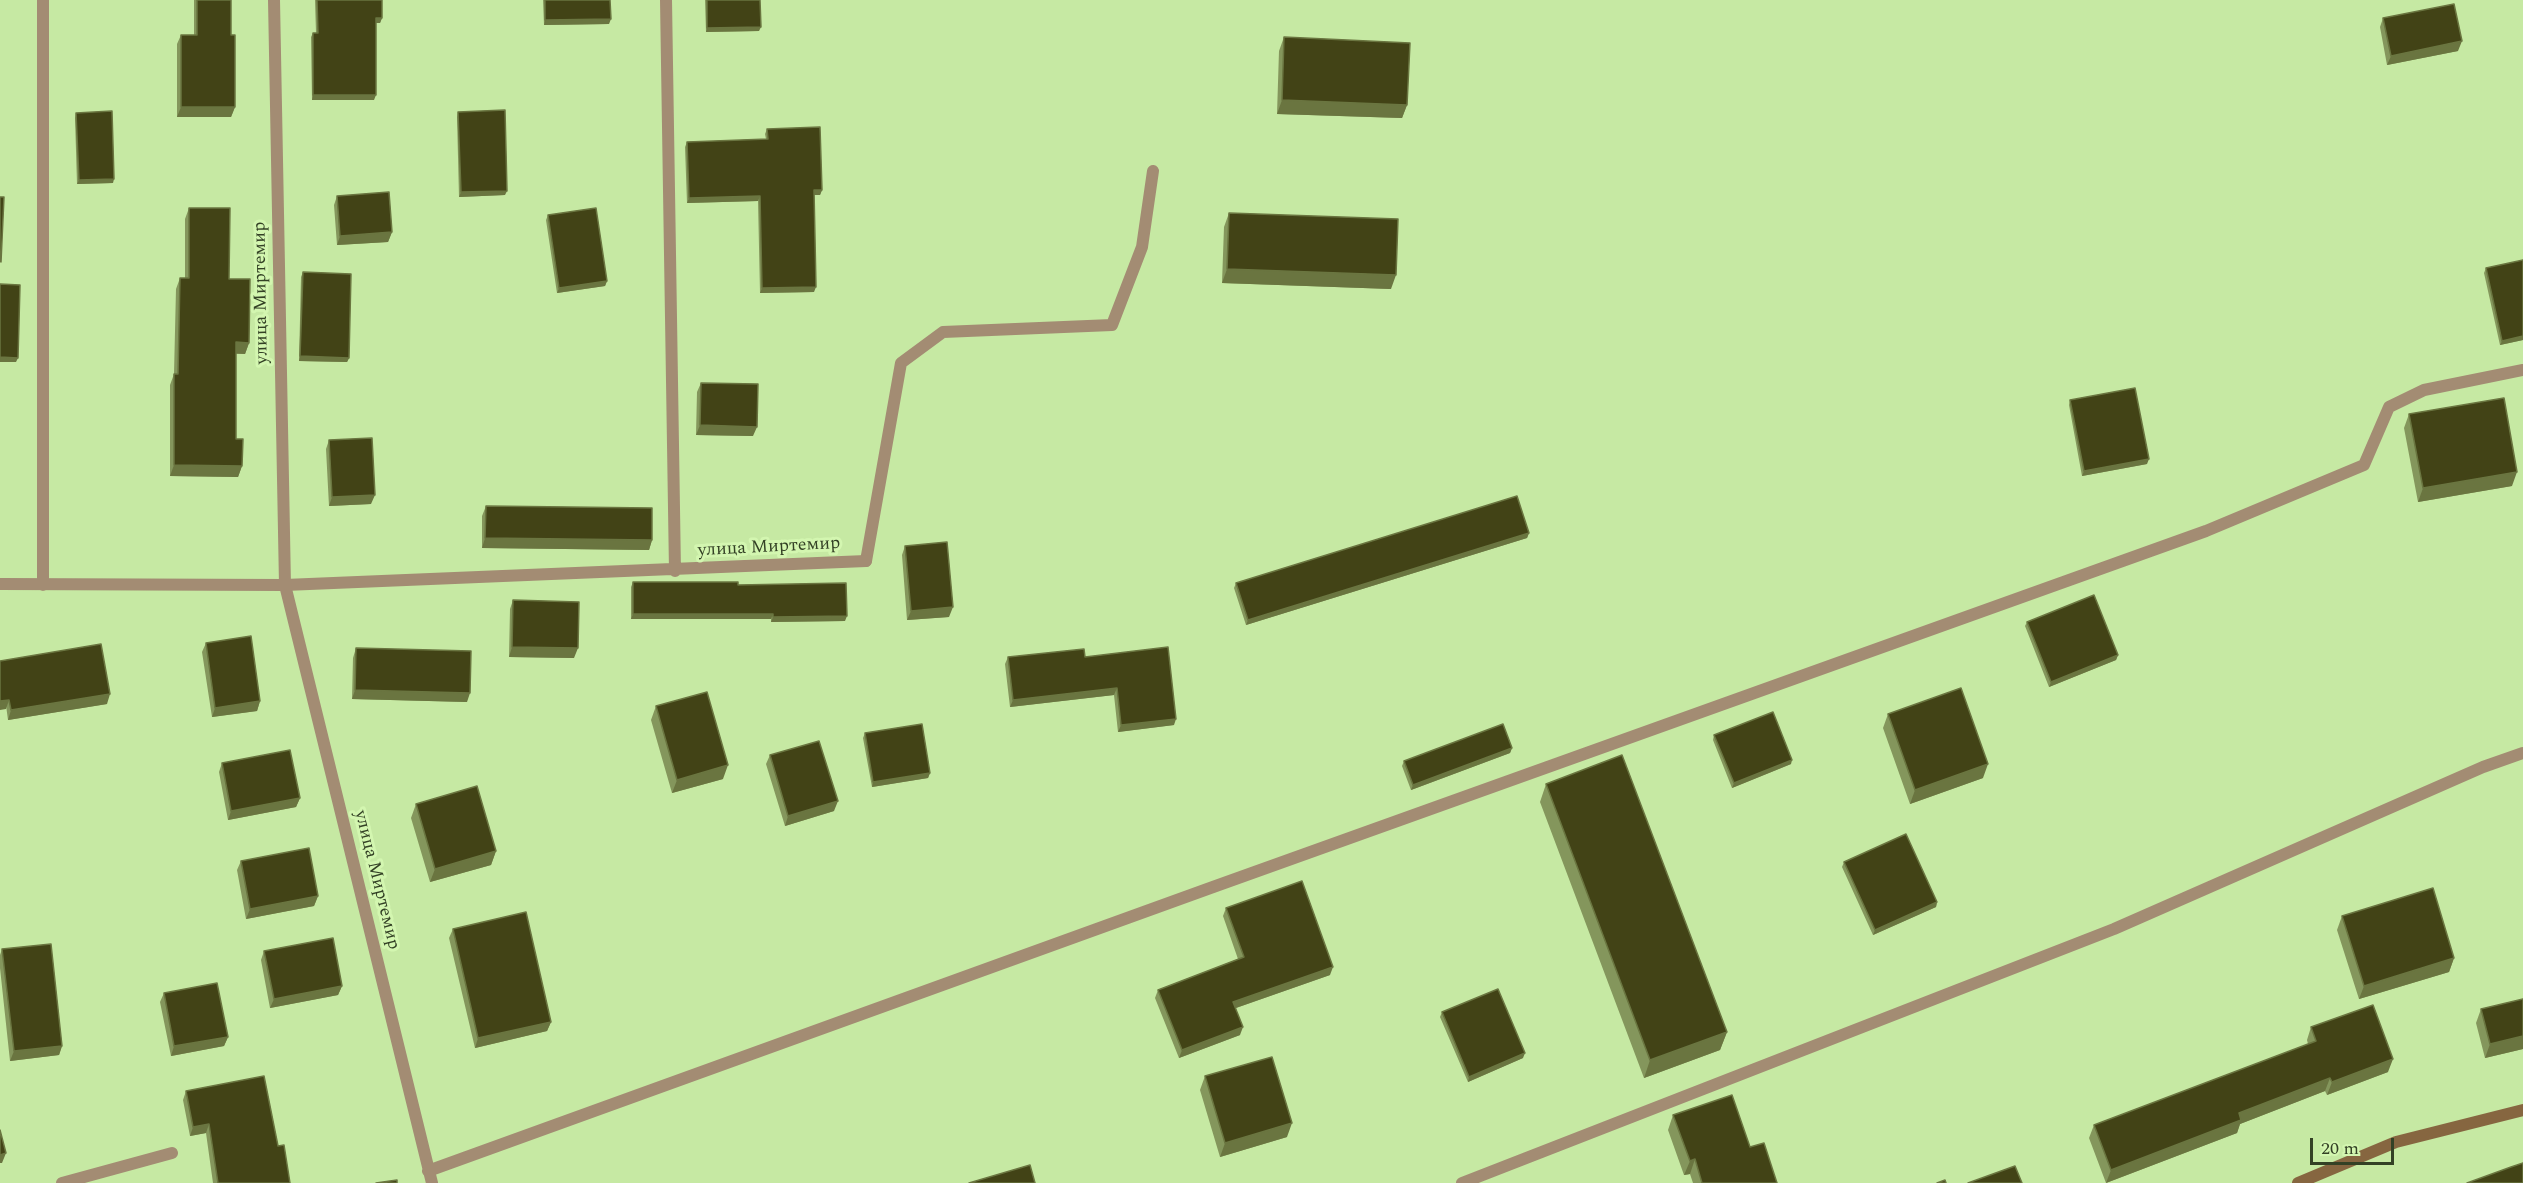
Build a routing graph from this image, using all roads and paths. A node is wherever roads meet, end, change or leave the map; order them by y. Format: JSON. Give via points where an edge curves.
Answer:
{"nodes":[{"id":1,"x":43,"y":0,"type":"edge"},
{"id":2,"x":274,"y":0,"type":"edge"},
{"id":3,"x":666,"y":0,"type":"edge"},
{"id":4,"x":1153,"y":171,"type":"dead end"},
{"id":5,"x":2523,"y":370,"type":"edge"},
{"id":6,"x":675,"y":571,"type":"junction"},
{"id":7,"x":0,"y":584,"type":"edge"},
{"id":8,"x":43,"y":585,"type":"junction"},
{"id":9,"x":285,"y":585,"type":"junction"},
{"id":10,"x":2523,"y":753,"type":"edge"},
{"id":11,"x":2523,"y":1110,"type":"edge"},
{"id":12,"x":172,"y":1153,"type":"dead end"},
{"id":13,"x":430,"y":1177,"type":"edge"},
{"id":14,"x":62,"y":1183,"type":"edge"},
{"id":15,"x":1462,"y":1183,"type":"edge"},
{"id":16,"x":2298,"y":1183,"type":"edge"}],
"edges":[{"from":1,"to":8,"type":"street"},
{"from":2,"to":9,"type":"street","name":"улица Миртемир"},
{"from":3,"to":6,"type":"street","name":"улица Миртемир"},
{"from":4,"to":6,"type":"street","name":"улица Миртемир","via":[[1142,247],[1112,325],[943,332],[901,363],[866,561]]},
{"from":5,"to":13,"type":"street","via":[[2424,390],[2389,407],[2364,465],[2206,531],[1225,883]]},
{"from":6,"to":9,"type":"street","name":"улица Миртемир"},
{"from":7,"to":8,"type":"street","name":"улица Миртемир"},
{"from":8,"to":9,"type":"street","name":"улица Миртемир"},
{"from":9,"to":13,"type":"street","name":"улица Миртемир"},
{"from":10,"to":15,"type":"street","via":[[2114,929]]},
{"from":11,"to":16,"type":"street","via":[[2396,1142]]},
{"from":12,"to":14,"type":"street"}]}
